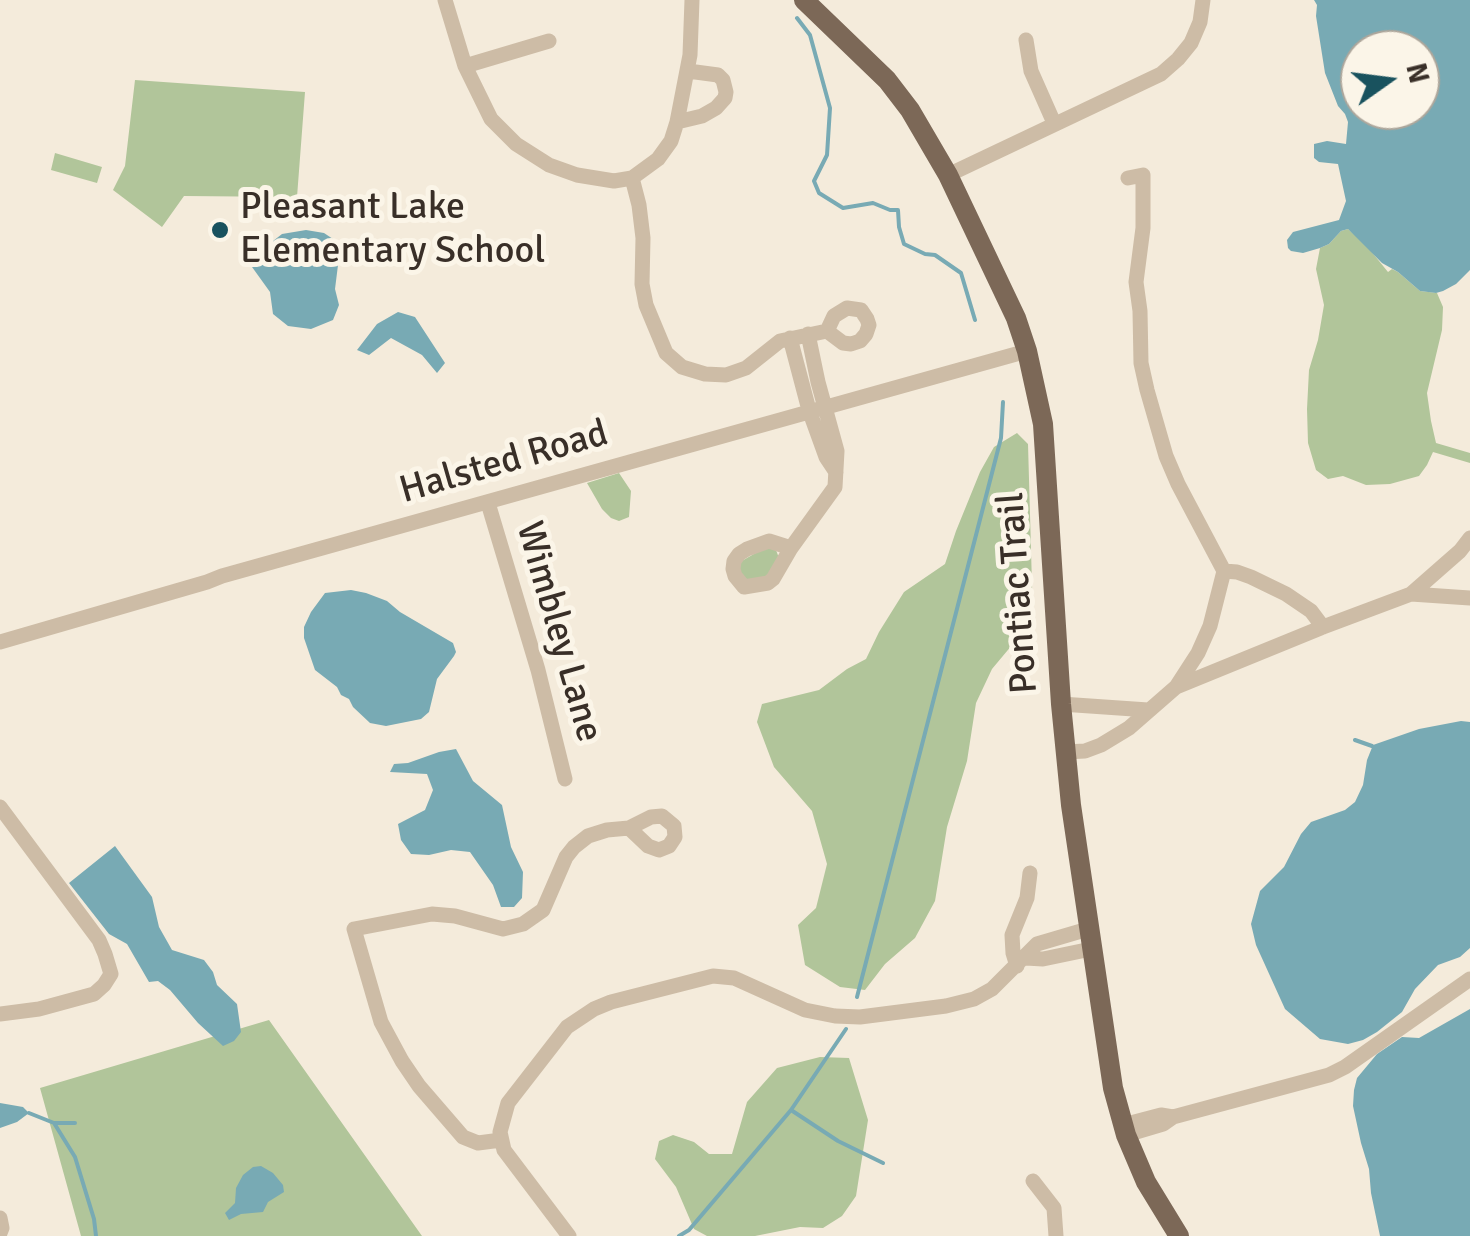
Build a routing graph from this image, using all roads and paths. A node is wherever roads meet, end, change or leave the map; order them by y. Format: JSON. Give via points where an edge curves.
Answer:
{"nodes":[{"id":1,"x":445,"y":0,"type":"edge"},
{"id":2,"x":692,"y":0,"type":"edge"},
{"id":3,"x":804,"y":0,"type":"edge"},
{"id":4,"x":1204,"y":0,"type":"edge"},
{"id":5,"x":1026,"y":40,"type":"dead end"},
{"id":6,"x":549,"y":41,"type":"dead end"},
{"id":7,"x":465,"y":66,"type":"junction"},
{"id":8,"x":688,"y":71,"type":"junction"},
{"id":9,"x":678,"y":122,"type":"junction"},
{"id":10,"x":1054,"y":123,"type":"junction"},
{"id":11,"x":948,"y":175,"type":"junction"},
{"id":12,"x":632,"y":178,"type":"junction"},
{"id":13,"x":1128,"y":178,"type":"dead end"},
{"id":14,"x":827,"y":331,"type":"dead end"},
{"id":15,"x":808,"y":334,"type":"junction"},
{"id":16,"x":790,"y":338,"type":"junction"},
{"id":17,"x":1027,"y":350,"type":"junction"},
{"id":18,"x":826,"y":406,"type":"junction"},
{"id":19,"x":809,"y":410,"type":"junction"},
{"id":20,"x":836,"y":472,"type":"junction"},
{"id":21,"x":488,"y":503,"type":"junction"},
{"id":22,"x":1470,"y":538,"type":"edge"},
{"id":23,"x":792,"y":548,"type":"dead end"},
{"id":24,"x":1224,"y":572,"type":"junction"},
{"id":25,"x":1411,"y":594,"type":"junction"},
{"id":26,"x":1470,"y":598,"type":"edge"},
{"id":27,"x":1322,"y":626,"type":"junction"},
{"id":28,"x":0,"y":642,"type":"edge"},
{"id":29,"x":1176,"y":688,"type":"junction"},
{"id":30,"x":1061,"y":704,"type":"junction"},
{"id":31,"x":1148,"y":710,"type":"junction"},
{"id":32,"x":1066,"y":752,"type":"junction"},
{"id":33,"x":565,"y":779,"type":"dead end"},
{"id":34,"x":0,"y":807,"type":"edge"},
{"id":35,"x":629,"y":828,"type":"dead end"},
{"id":36,"x":1030,"y":872,"type":"dead end"},
{"id":37,"x":1090,"y":939,"type":"junction"},
{"id":38,"x":1021,"y":962,"type":"junction"},
{"id":39,"x":1470,"y":979,"type":"edge"},
{"id":40,"x":0,"y":1014,"type":"edge"},
{"id":41,"x":1124,"y":1130,"type":"junction"},
{"id":42,"x":502,"y":1140,"type":"junction"},
{"id":43,"x":1033,"y":1181,"type":"dead end"},
{"id":44,"x":0,"y":1218,"type":"edge"},
{"id":45,"x":0,"y":1233,"type":"edge"},
{"id":46,"x":569,"y":1236,"type":"edge"},
{"id":47,"x":1056,"y":1236,"type":"edge"},
{"id":48,"x":1180,"y":1236,"type":"edge"}],
"edges":[{"from":1,"to":7,"type":"street"},
{"from":2,"to":8,"type":"street"},
{"from":3,"to":11,"type":"main road","name":"Pontiac Trail","via":[[887,80]]},
{"from":4,"to":10,"type":"street","via":[[1191,43],[1160,74]]},
{"from":5,"to":10,"type":"street","via":[[1031,71]]},
{"from":6,"to":7,"type":"street"},
{"from":7,"to":12,"type":"street","via":[[491,119],[516,144],[578,175]]},
{"from":8,"to":9,"type":"street"},
{"from":8,"to":9,"type":"street","via":[[718,75],[725,98],[702,116]]},
{"from":9,"to":12,"type":"street","via":[[658,159]]},
{"from":10,"to":11,"type":"street"},
{"from":11,"to":17,"type":"main road","name":"Pontiac Trail"},
{"from":12,"to":16,"type":"street","via":[[643,238],[642,284],[666,354],[682,367],[726,376]]},
{"from":13,"to":24,"type":"street","via":[[1143,175],[1136,282],[1146,390],[1178,484]]},
{"from":14,"to":15,"type":"street"},
{"from":15,"to":16,"type":"street"},
{"from":15,"to":18,"type":"street"},
{"from":16,"to":19,"type":"street"},
{"from":17,"to":18,"type":"street","name":"Halsted Road"},
{"from":17,"to":30,"type":"main road","name":"Pontiac Trail","via":[[1043,424]]},
{"from":18,"to":19,"type":"street","name":"Halsted Road"},
{"from":18,"to":20,"type":"street"},
{"from":19,"to":20,"type":"street"},
{"from":19,"to":21,"type":"street","name":"Halsted Road"},
{"from":20,"to":23,"type":"street","via":[[824,505]]},
{"from":21,"to":28,"type":"street","name":"Halsted Road"},
{"from":21,"to":33,"type":"street","name":"Wimbley Lane"},
{"from":22,"to":25,"type":"street"},
{"from":24,"to":27,"type":"street","via":[[1286,594]]},
{"from":24,"to":29,"type":"street","via":[[1210,626]]},
{"from":25,"to":26,"type":"street"},
{"from":25,"to":27,"type":"street"},
{"from":27,"to":29,"type":"street"},
{"from":29,"to":31,"type":"street"},
{"from":30,"to":31,"type":"street"},
{"from":30,"to":32,"type":"main road","name":"Pontiac Trail"},
{"from":31,"to":32,"type":"street","via":[[1101,745]]},
{"from":32,"to":37,"type":"main road","name":"Pontiac Trail"},
{"from":34,"to":40,"type":"street","via":[[98,940],[111,974],[94,994]]},
{"from":35,"to":42,"type":"street","via":[[588,836],[574,847],[543,910],[523,924],[503,929],[432,914],[354,929],[381,1022],[402,1062],[464,1138]]},
{"from":36,"to":38,"type":"street","via":[[1028,898],[1012,935],[1013,954]]},
{"from":37,"to":38,"type":"street"},
{"from":37,"to":41,"type":"main road","name":"Pontiac Trail"},
{"from":38,"to":42,"type":"street","via":[[974,999],[860,1016],[805,1010],[734,978],[712,976],[611,1002],[567,1028],[508,1102]]},
{"from":39,"to":41,"type":"street","via":[[1329,1075]]},
{"from":41,"to":48,"type":"main road","name":"Pontiac Trail"},
{"from":42,"to":46,"type":"street"},
{"from":43,"to":47,"type":"street","via":[[1054,1208]]},
{"from":44,"to":45,"type":"street"}]}
